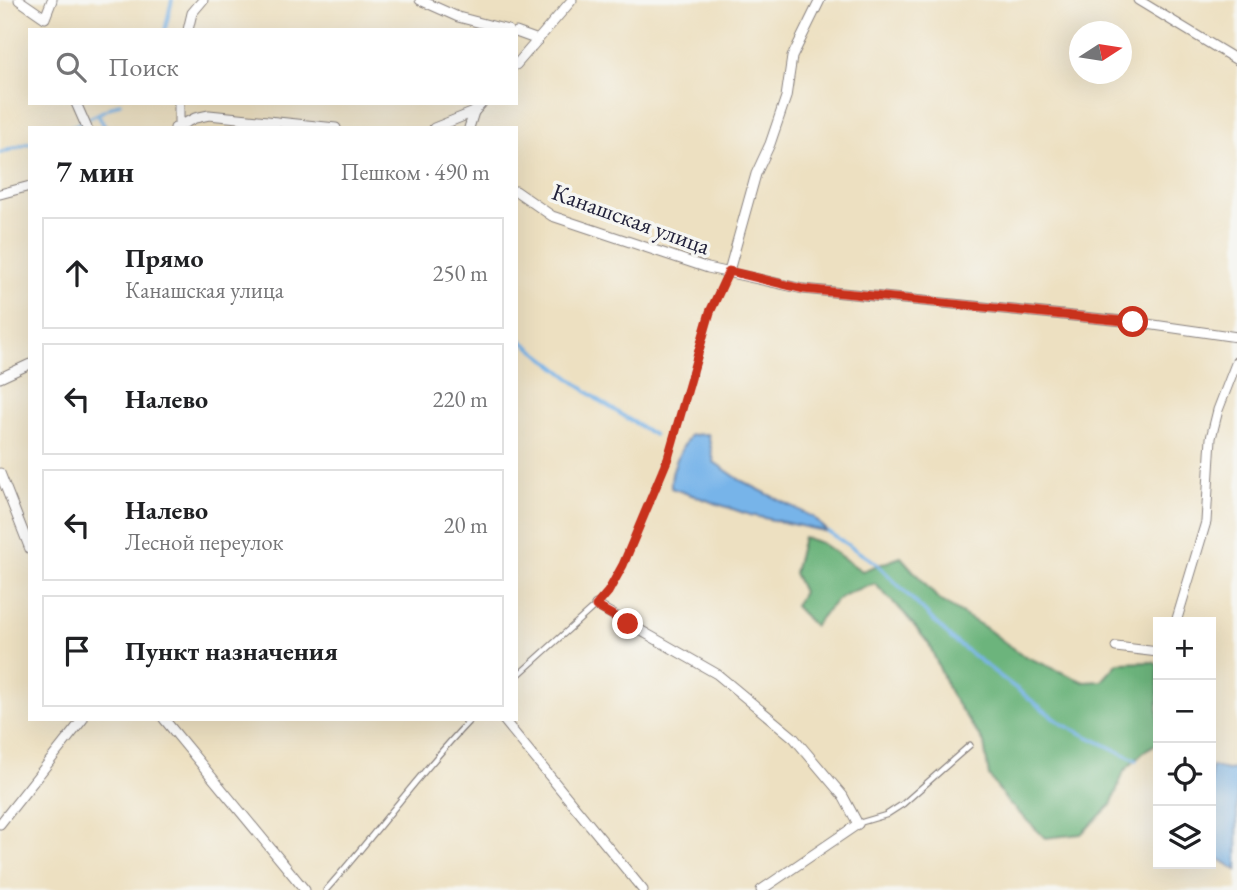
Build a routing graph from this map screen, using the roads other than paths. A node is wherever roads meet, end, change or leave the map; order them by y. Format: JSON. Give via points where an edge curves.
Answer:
{"nodes":[{"id":1,"x":19,"y":0,"type":"edge"},
{"id":2,"x":52,"y":0,"type":"edge"},
{"id":3,"x":202,"y":0,"type":"edge"},
{"id":4,"x":420,"y":0,"type":"edge"},
{"id":5,"x":572,"y":0,"type":"edge"},
{"id":6,"x":821,"y":0,"type":"edge"},
{"id":7,"x":1138,"y":0,"type":"edge"},
{"id":8,"x":45,"y":18,"type":"junction"},
{"id":9,"x":49,"y":28,"type":"edge"},
{"id":10,"x":188,"y":28,"type":"edge"},
{"id":11,"x":500,"y":28,"type":"edge"},
{"id":12,"x":518,"y":33,"type":"edge"},
{"id":13,"x":538,"y":40,"type":"junction"},
{"id":14,"x":1237,"y":60,"type":"edge"},
{"id":15,"x":518,"y":63,"type":"edge"},
{"id":16,"x":77,"y":105,"type":"edge"},
{"id":17,"x":179,"y":105,"type":"edge"},
{"id":18,"x":480,"y":105,"type":"edge"},
{"id":19,"x":474,"y":112,"type":"junction"},
{"id":20,"x":86,"y":126,"type":"edge"},
{"id":21,"x":177,"y":126,"type":"edge"},
{"id":22,"x":179,"y":126,"type":"edge"},
{"id":23,"x":318,"y":126,"type":"edge"},
{"id":24,"x":440,"y":126,"type":"edge"},
{"id":25,"x":470,"y":126,"type":"edge"},
{"id":26,"x":28,"y":190,"type":"edge"},
{"id":27,"x":518,"y":192,"type":"edge"},
{"id":28,"x":0,"y":194,"type":"edge"},
{"id":29,"x":729,"y":271,"type":"junction"},
{"id":30,"x":1237,"y":337,"type":"edge"},
{"id":31,"x":1237,"y":361,"type":"edge"},
{"id":32,"x":28,"y":365,"type":"edge"},
{"id":33,"x":0,"y":378,"type":"edge"},
{"id":34,"x":0,"y":472,"type":"edge"},
{"id":35,"x":28,"y":544,"type":"edge"},
{"id":36,"x":596,"y":606,"type":"junction"},
{"id":37,"x":1178,"y":617,"type":"edge"},
{"id":38,"x":1116,"y":647,"type":"dead end"},
{"id":39,"x":1153,"y":651,"type":"edge"},
{"id":40,"x":518,"y":675,"type":"edge"},
{"id":41,"x":81,"y":721,"type":"edge"},
{"id":42,"x":166,"y":721,"type":"edge"},
{"id":43,"x":469,"y":721,"type":"edge"},
{"id":44,"x":505,"y":721,"type":"edge"},
{"id":45,"x":970,"y":745,"type":"dead end"},
{"id":46,"x":0,"y":824,"type":"edge"},
{"id":47,"x":858,"y":824,"type":"junction"},
{"id":48,"x":305,"y":890,"type":"edge"},
{"id":49,"x":326,"y":890,"type":"edge"},
{"id":50,"x":643,"y":890,"type":"edge"},
{"id":51,"x":761,"y":890,"type":"edge"}],
"edges":[{"from":1,"to":8,"type":"street"},
{"from":2,"to":8,"type":"street"},
{"from":3,"to":10,"type":"street"},
{"from":4,"to":11,"type":"street","via":[[458,17]]},
{"from":5,"to":13,"type":"street"},
{"from":6,"to":29,"type":"street","via":[[792,57],[786,97],[756,174]]},
{"from":7,"to":14,"type":"street"},
{"from":8,"to":9,"type":"street"},
{"from":12,"to":13,"type":"street"},
{"from":13,"to":15,"type":"street"},
{"from":16,"to":20,"type":"street"},
{"from":17,"to":21,"type":"street"},
{"from":18,"to":19,"type":"street"},
{"from":19,"to":24,"type":"street"},
{"from":19,"to":25,"type":"street"},
{"from":22,"to":23,"type":"street","via":[[209,114]]},
{"from":26,"to":28,"type":"street"},
{"from":27,"to":29,"type":"street","name":"Канашская улица","via":[[552,216]]},
{"from":29,"to":30,"type":"street","name":"Канашская улица","via":[[803,289]]},
{"from":29,"to":36,"type":"lane","via":[[710,312],[668,458],[623,565]]},
{"from":31,"to":37,"type":"street","via":[[1213,428],[1206,522]]},
{"from":32,"to":33,"type":"street"},
{"from":34,"to":35,"type":"street"},
{"from":36,"to":40,"type":"lane"},
{"from":36,"to":47,"type":"street","via":[[716,674],[794,738],[843,796]]},
{"from":38,"to":39,"type":"street"},
{"from":41,"to":46,"type":"street"},
{"from":42,"to":48,"type":"street"},
{"from":43,"to":49,"type":"lane"},
{"from":44,"to":50,"type":"street"},
{"from":45,"to":47,"type":"lane","via":[[903,804]]},
{"from":47,"to":51,"type":"street"}]}
